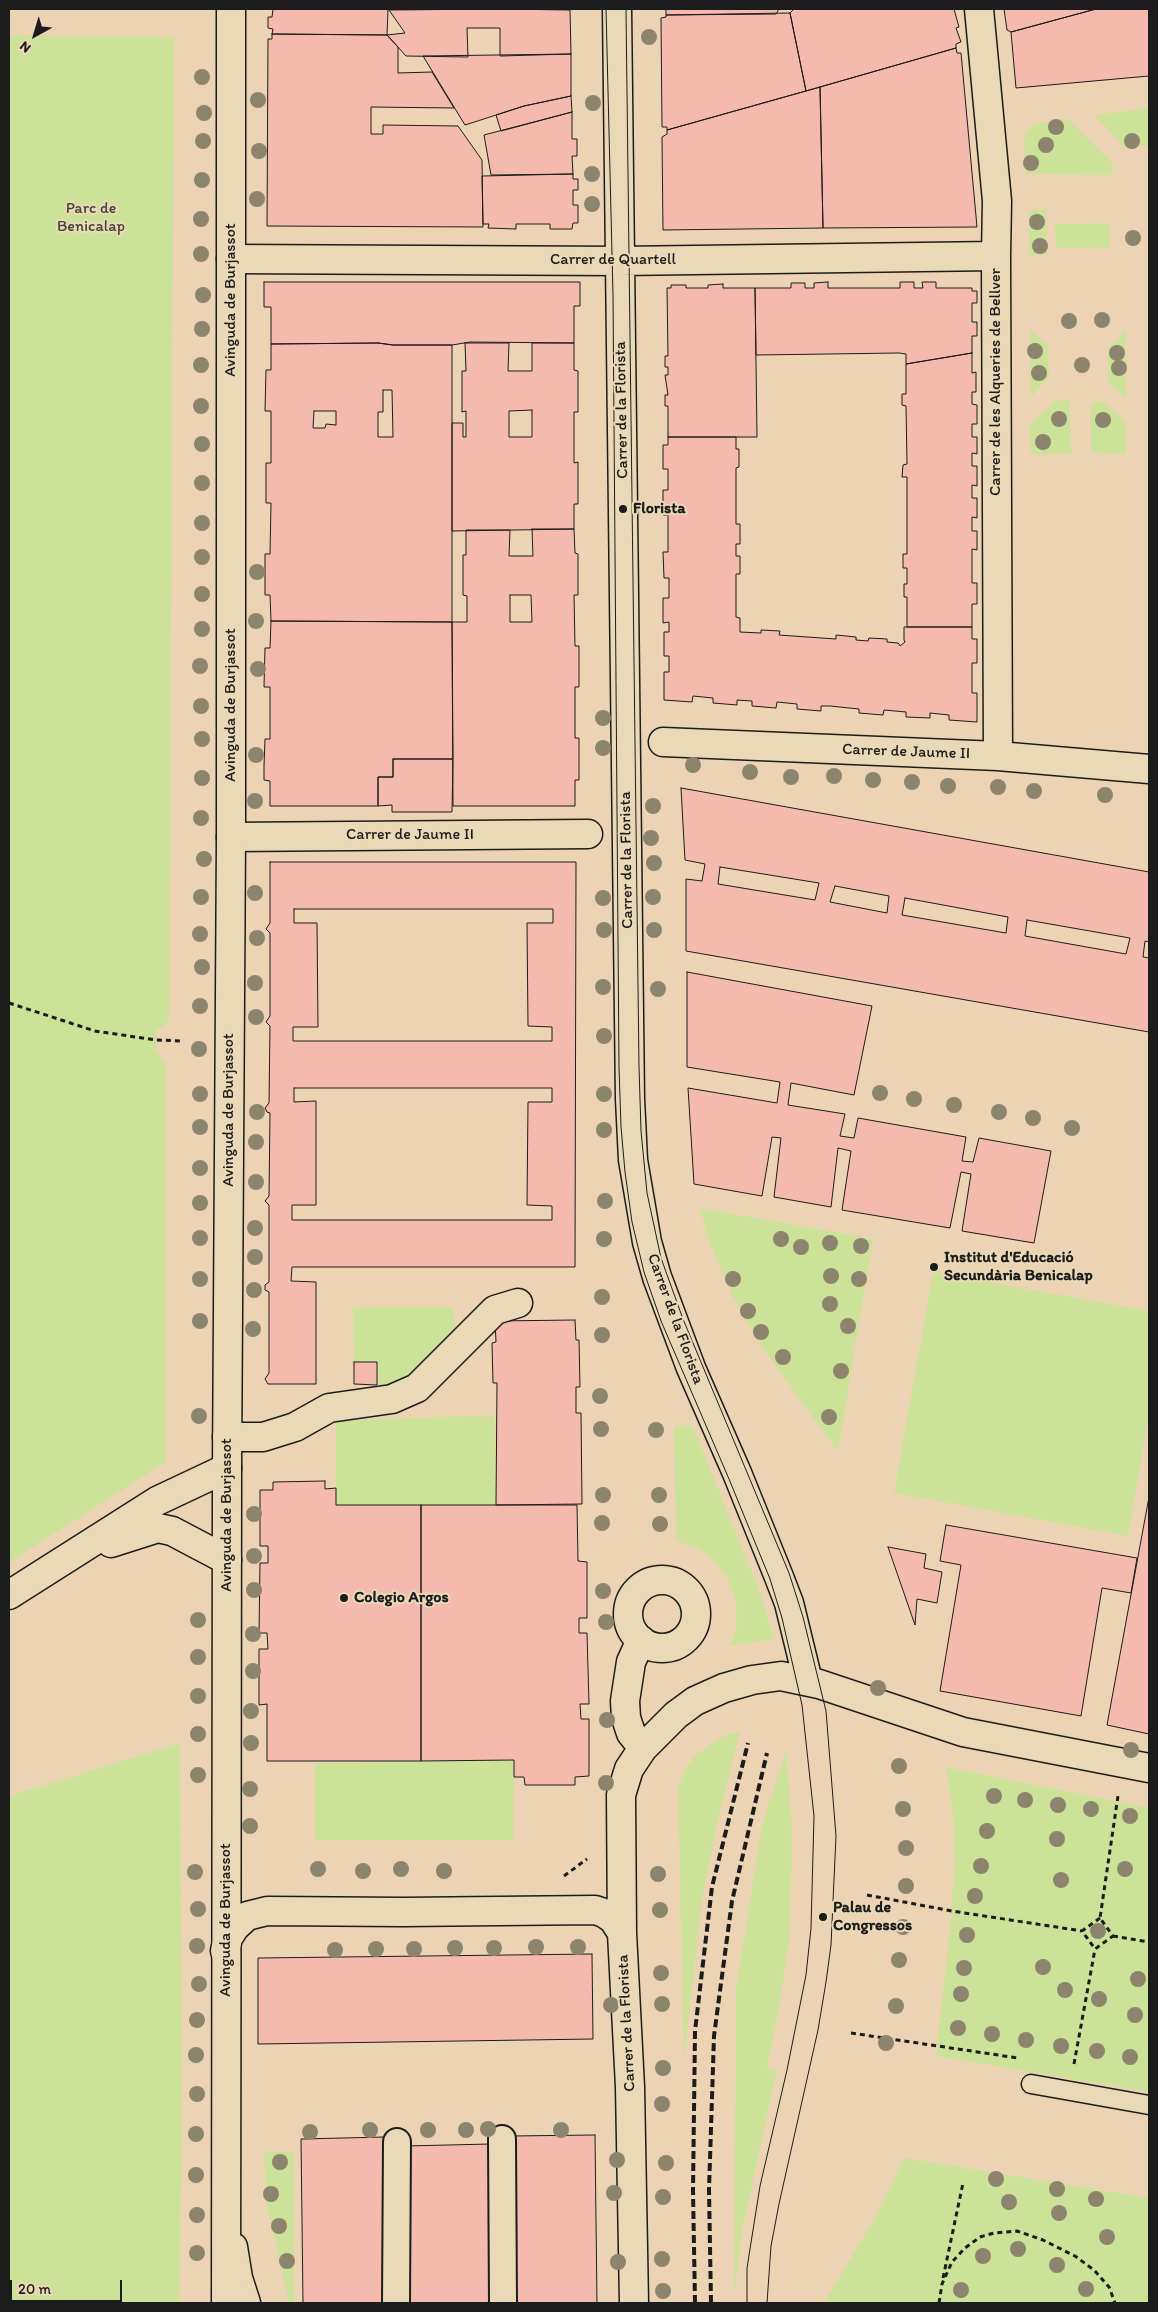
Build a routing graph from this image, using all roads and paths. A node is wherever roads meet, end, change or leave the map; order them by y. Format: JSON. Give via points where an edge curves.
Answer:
{"nodes":[{"id":1,"x":231,"y":9,"type":"edge"},
{"id":2,"x":617,"y":9,"type":"edge"},
{"id":3,"x":979,"y":9,"type":"edge"},
{"id":4,"x":996,"y":256,"type":"junction"},
{"id":5,"x":231,"y":259,"type":"junction"},
{"id":6,"x":620,"y":261,"type":"junction"},
{"id":7,"x":663,"y":742,"type":"dead end"},
{"id":8,"x":998,"y":756,"type":"junction"},
{"id":9,"x":1149,"y":769,"type":"edge"},
{"id":10,"x":588,"y":834,"type":"dead end"},
{"id":11,"x":230,"y":837,"type":"junction"},
{"id":12,"x":9,"y":1003,"type":"edge"},
{"id":13,"x":183,"y":1041,"type":"dead end"},
{"id":14,"x":518,"y":1303,"type":"dead end"},
{"id":15,"x":227,"y":1437,"type":"junction"},
{"id":16,"x":227,"y":1468,"type":"junction"},
{"id":17,"x":69,"y":1558,"type":"junction"},
{"id":18,"x":226,"y":1560,"type":"junction"},
{"id":19,"x":9,"y":1595,"type":"edge"},
{"id":20,"x":642,"y":1640,"type":"dead end"},
{"id":21,"x":808,"y":1681,"type":"junction"},
{"id":22,"x":643,"y":1748,"type":"junction"},
{"id":23,"x":1149,"y":1768,"type":"edge"},
{"id":24,"x":1118,"y":1796,"type":"dead end"},
{"id":25,"x":867,"y":1894,"type":"dead end"},
{"id":26,"x":1100,"y":1918,"type":"junction"},
{"id":27,"x":1082,"y":1931,"type":"junction"},
{"id":28,"x":622,"y":1933,"type":"junction"},
{"id":29,"x":1113,"y":1936,"type":"junction"},
{"id":30,"x":1149,"y":1942,"type":"edge"},
{"id":31,"x":1095,"y":1949,"type":"junction"},
{"id":32,"x":225,"y":1951,"type":"junction"},
{"id":33,"x":850,"y":2033,"type":"dead end"},
{"id":34,"x":1025,"y":2060,"type":"dead end"},
{"id":35,"x":1074,"y":2067,"type":"dead end"},
{"id":36,"x":1031,"y":2084,"type":"dead end"},
{"id":37,"x":1149,"y":2105,"type":"edge"},
{"id":38,"x":502,"y":2139,"type":"dead end"},
{"id":39,"x":397,"y":2142,"type":"dead end"},
{"id":40,"x":963,"y":2182,"type":"dead end"},
{"id":41,"x":226,"y":2211,"type":"junction"},
{"id":42,"x":942,"y":2284,"type":"junction"},
{"id":43,"x":226,"y":2303,"type":"edge"},
{"id":44,"x":246,"y":2303,"type":"edge"},
{"id":45,"x":396,"y":2303,"type":"edge"},
{"id":46,"x":503,"y":2303,"type":"edge"},
{"id":47,"x":634,"y":2303,"type":"edge"},
{"id":48,"x":939,"y":2303,"type":"edge"},
{"id":49,"x":1115,"y":2303,"type":"edge"}],
"edges":[{"from":1,"to":5,"type":"street","name":"Avinguda de Burjassot"},
{"from":2,"to":6,"type":"street","name":"Carrer de la Florista"},
{"from":3,"to":4,"type":"street","name":"Carrer de les Alqueries de Bellver","via":[[997,201]]},
{"from":4,"to":6,"type":"street","name":"Carrer de Quartell"},
{"from":4,"to":8,"type":"street","name":"Carrer de les Alqueries de Bellver"},
{"from":5,"to":6,"type":"street","name":"Carrer de Quartell"},
{"from":5,"to":11,"type":"street","name":"Avinguda de Burjassot"},
{"from":6,"to":21,"type":"street","name":"Carrer de la Florista","via":[[630,1099],[638,1198],[647,1242],[669,1313],[779,1577]]},
{"from":7,"to":8,"type":"street","name":"Carrer de Jaume II"},
{"from":8,"to":9,"type":"street","name":"Carrer de Jaume II"},
{"from":10,"to":11,"type":"street","name":"Carrer de Jaume II"},
{"from":11,"to":15,"type":"street","name":"Avinguda de Burjassot"},
{"from":12,"to":13,"type":"path","via":[[95,1032]]},
{"from":14,"to":15,"type":"street","via":[[495,1310],[417,1388],[392,1400],[328,1408],[295,1427],[263,1437]]},
{"from":15,"to":16,"type":"street","name":"Avinguda de Burjassot"},
{"from":16,"to":17,"type":"street","via":[[157,1501]]},
{"from":16,"to":18,"type":"street","name":"Avinguda de Burjassot"},
{"from":17,"to":18,"type":"street","via":[[158,1528],[172,1531]]},
{"from":17,"to":19,"type":"street"},
{"from":18,"to":32,"type":"street","name":"Avinguda de Burjassot"},
{"from":20,"to":22,"type":"street","via":[[631,1662],[625,1701],[631,1733]]},
{"from":21,"to":22,"type":"street","name":"Carrer de la Florista","via":[[781,1676],[724,1688],[676,1714]]},
{"from":21,"to":23,"type":"street","name":"Carrer de la Florista","via":[[963,1732]]},
{"from":22,"to":28,"type":"street","name":"Carrer de la Florista","via":[[629,1769],[621,1794]]},
{"from":24,"to":26,"type":"path"},
{"from":25,"to":27,"type":"path"},
{"from":26,"to":27,"type":"path"},
{"from":26,"to":29,"type":"path"},
{"from":27,"to":31,"type":"path"},
{"from":28,"to":32,"type":"street","via":[[613,1919],[594,1910],[267,1911],[246,1916],[228,1938]]},
{"from":28,"to":47,"type":"street","name":"Carrer de la Florista","via":[[630,2087]]},
{"from":29,"to":30,"type":"path"},
{"from":29,"to":31,"type":"path"},
{"from":31,"to":35,"type":"path"},
{"from":32,"to":41,"type":"street","name":"Avinguda de Burjassot"},
{"from":33,"to":34,"type":"path"},
{"from":36,"to":37,"type":"lane"},
{"from":38,"to":46,"type":"street"},
{"from":39,"to":45,"type":"street"},
{"from":40,"to":42,"type":"path"},
{"from":41,"to":43,"type":"street","name":"Avinguda de Burjassot"},
{"from":41,"to":44,"type":"street","name":"Avinguda de Burjassot","via":[[238,2278]]},
{"from":42,"to":48,"type":"path"},
{"from":42,"to":49,"type":"path","via":[[952,2262],[980,2237],[994,2232],[1016,2231],[1075,2256],[1109,2286]]}]}
